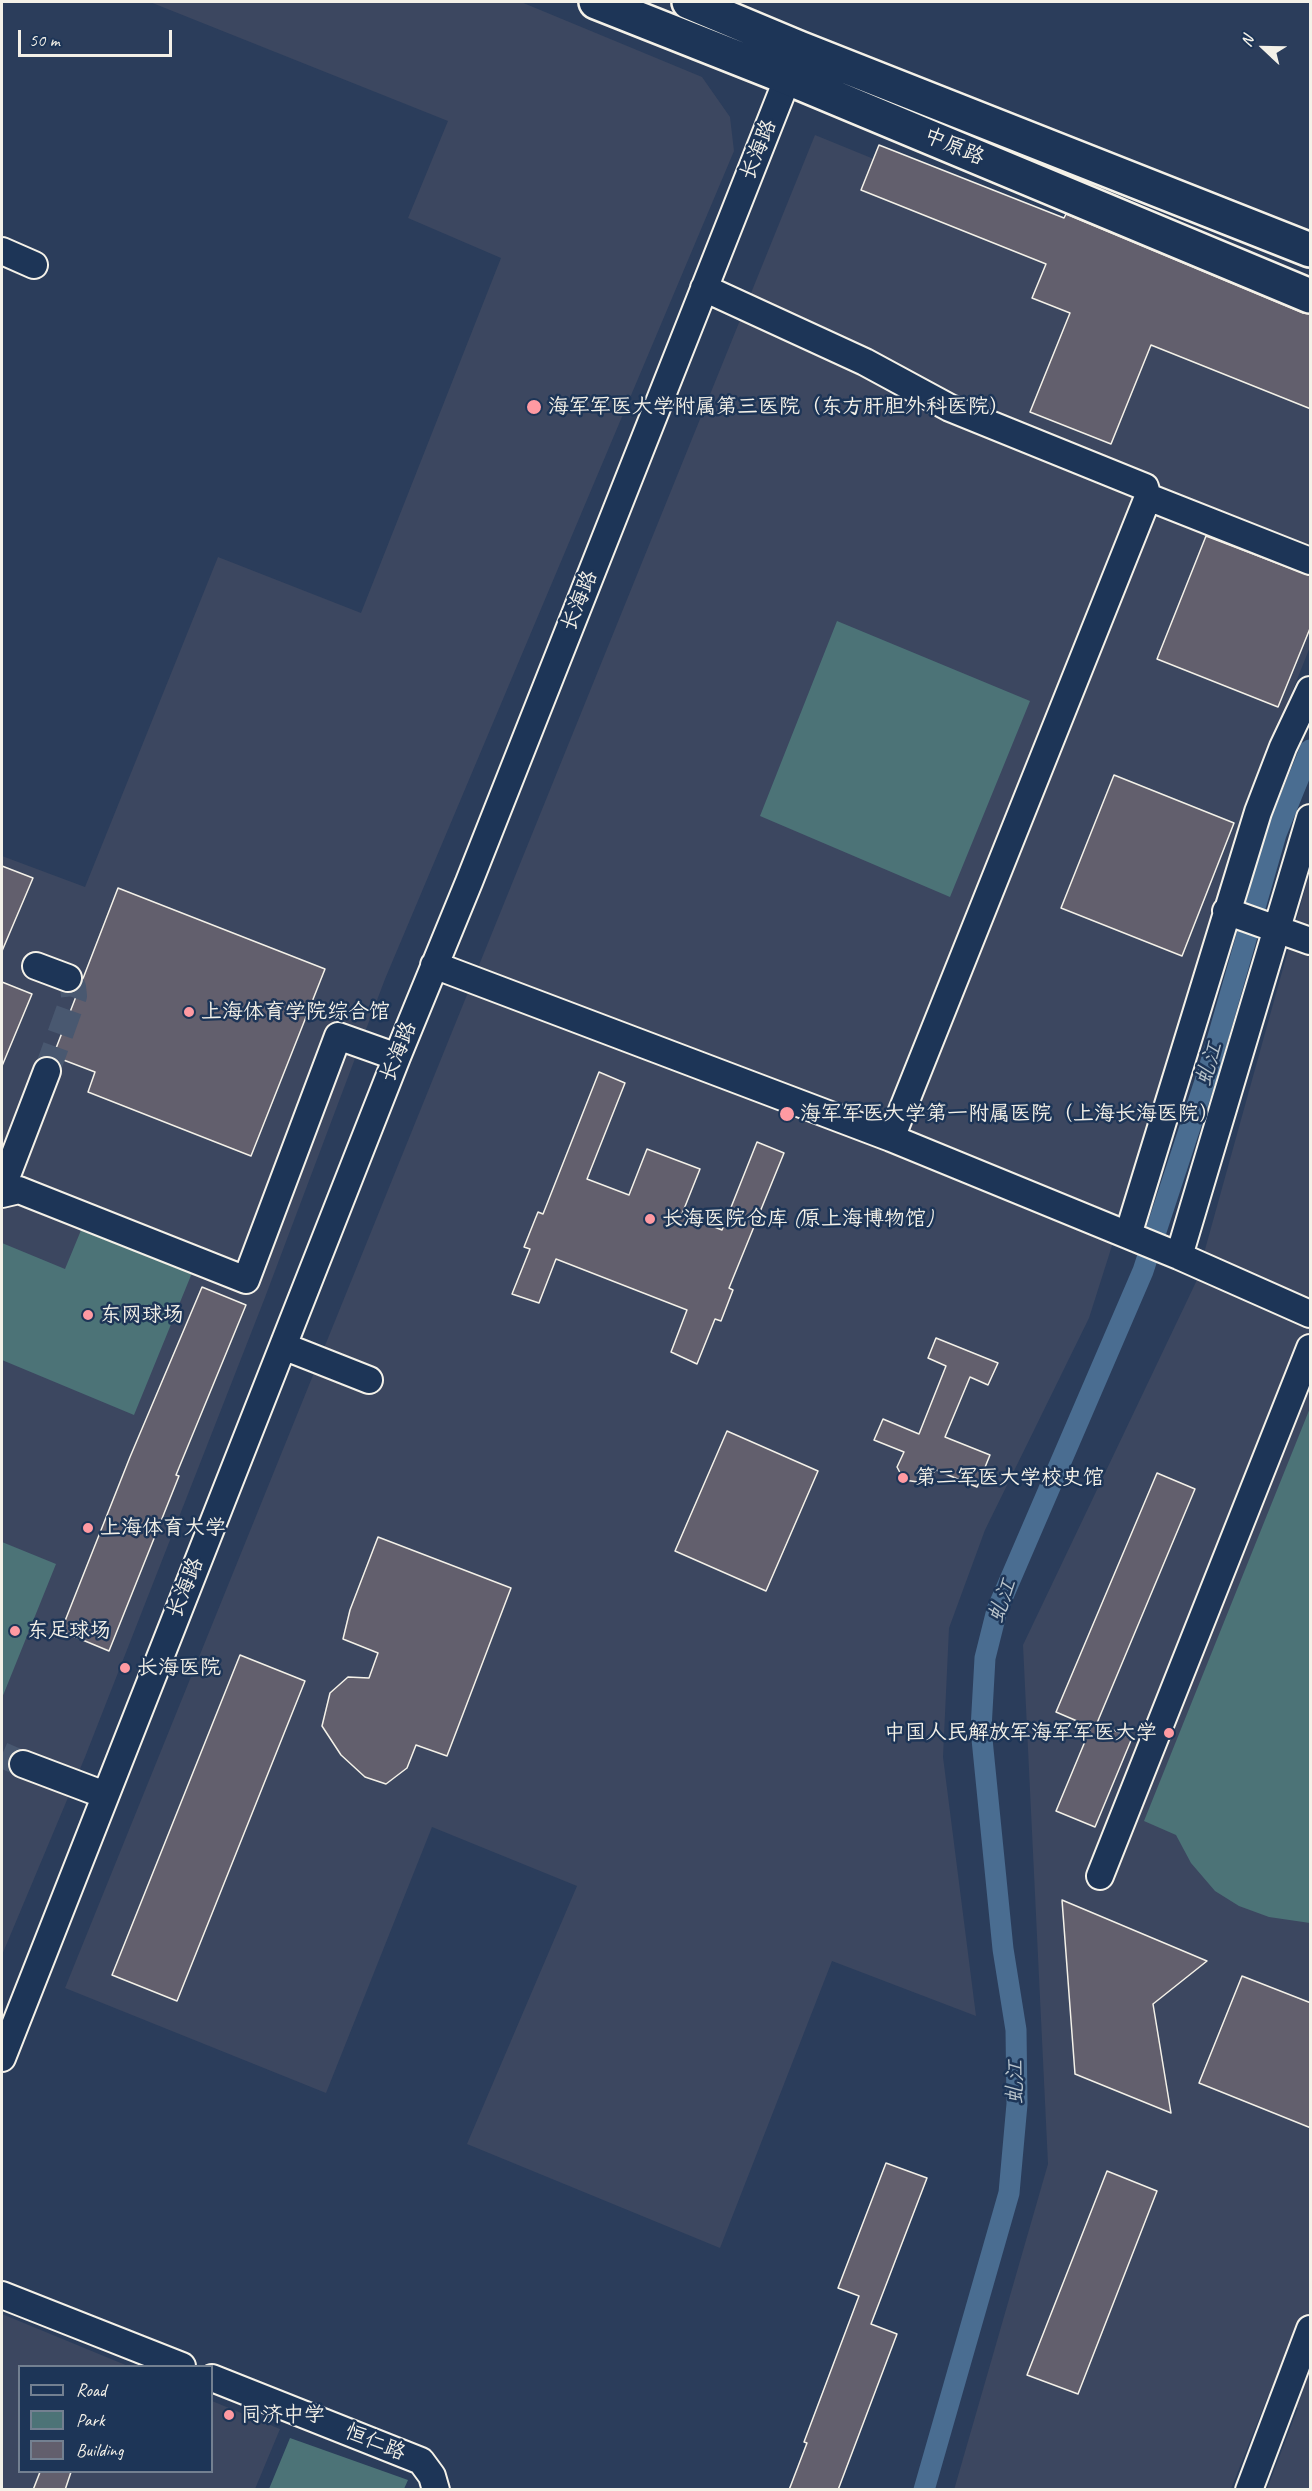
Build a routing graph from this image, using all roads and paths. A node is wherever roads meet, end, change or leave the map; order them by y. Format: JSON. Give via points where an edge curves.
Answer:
{"nodes":[{"id":1,"x":596,"y":2,"type":"edge"},
{"id":2,"x":689,"y":2,"type":"edge"},
{"id":3,"x":799,"y":48,"type":"junction"},
{"id":4,"x":788,"y":78,"type":"junction"},
{"id":5,"x":1311,"y":250,"type":"edge"},
{"id":6,"x":2,"y":251,"type":"edge"},
{"id":7,"x":34,"y":265,"type":"dead end"},
{"id":8,"x":704,"y":288,"type":"junction"},
{"id":9,"x":1311,"y":296,"type":"edge"},
{"id":10,"x":1148,"y":497,"type":"junction"},
{"id":11,"x":1311,"y":561,"type":"edge"},
{"id":12,"x":1311,"y":690,"type":"edge"},
{"id":13,"x":1311,"y":818,"type":"edge"},
{"id":14,"x":1233,"y":914,"type":"junction"},
{"id":15,"x":1271,"y":926,"type":"junction"},
{"id":16,"x":1311,"y":941,"type":"edge"},
{"id":17,"x":434,"y":965,"type":"junction"},
{"id":18,"x":36,"y":966,"type":"dead end"},
{"id":19,"x":68,"y":978,"type":"dead end"},
{"id":20,"x":397,"y":1057,"type":"junction"},
{"id":21,"x":47,"y":1071,"type":"tunnel mouth"},
{"id":22,"x":891,"y":1138,"type":"junction"},
{"id":23,"x":2,"y":1188,"type":"edge"},
{"id":24,"x":2,"y":1194,"type":"edge"},
{"id":25,"x":1132,"y":1237,"type":"junction"},
{"id":26,"x":1173,"y":1254,"type":"junction"},
{"id":27,"x":1311,"y":1314,"type":"edge"},
{"id":28,"x":283,"y":1346,"type":"junction"},
{"id":29,"x":1311,"y":1348,"type":"edge"},
{"id":30,"x":369,"y":1380,"type":"dead end"},
{"id":31,"x":23,"y":1764,"type":"tunnel mouth"},
{"id":32,"x":105,"y":1795,"type":"junction"},
{"id":33,"x":1100,"y":1876,"type":"dead end"},
{"id":34,"x":2,"y":2058,"type":"edge"},
{"id":35,"x":2,"y":2295,"type":"edge"},
{"id":36,"x":1311,"y":2329,"type":"edge"},
{"id":37,"x":177,"y":2365,"type":"edge"},
{"id":38,"x":213,"y":2378,"type":"edge"},
{"id":39,"x":434,"y":2483,"type":"edge"},
{"id":40,"x":1249,"y":2490,"type":"edge"}],
"edges":[{"from":1,"to":4,"type":"main road","name":"中原路"},
{"from":2,"to":3,"type":"main road","name":"中原路"},
{"from":3,"to":4,"type":"street","name":"长海路"},
{"from":3,"to":5,"type":"main road","name":"中原路"},
{"from":4,"to":8,"type":"street","name":"长海路"},
{"from":4,"to":9,"type":"main road","name":"中原路"},
{"from":6,"to":7,"type":"street"},
{"from":8,"to":10,"type":"street","via":[[865,362],[950,408],[1145,487]]},
{"from":8,"to":17,"type":"street","name":"长海路"},
{"from":10,"to":11,"type":"street"},
{"from":10,"to":22,"type":"street"},
{"from":12,"to":14,"type":"street","via":[[1258,812]]},
{"from":13,"to":15,"type":"street"},
{"from":14,"to":15,"type":"street"},
{"from":14,"to":25,"type":"street"},
{"from":15,"to":16,"type":"street"},
{"from":15,"to":26,"type":"street"},
{"from":17,"to":20,"type":"street","name":"长海路"},
{"from":17,"to":22,"type":"street"},
{"from":18,"to":19,"type":"street"},
{"from":20,"to":24,"type":"street","via":[[338,1036],[246,1280],[19,1190]]},
{"from":20,"to":28,"type":"street","name":"长海路"},
{"from":21,"to":23,"type":"street"},
{"from":22,"to":25,"type":"street"},
{"from":25,"to":26,"type":"street"},
{"from":26,"to":27,"type":"street"},
{"from":28,"to":30,"type":"street"},
{"from":28,"to":32,"type":"street","name":"长海路"},
{"from":29,"to":33,"type":"street"},
{"from":31,"to":32,"type":"street"},
{"from":32,"to":34,"type":"street","name":"长海路"},
{"from":35,"to":37,"type":"street"},
{"from":36,"to":40,"type":"street"},
{"from":38,"to":39,"type":"street","name":"恒仁路","via":[[421,2461]]}]}
